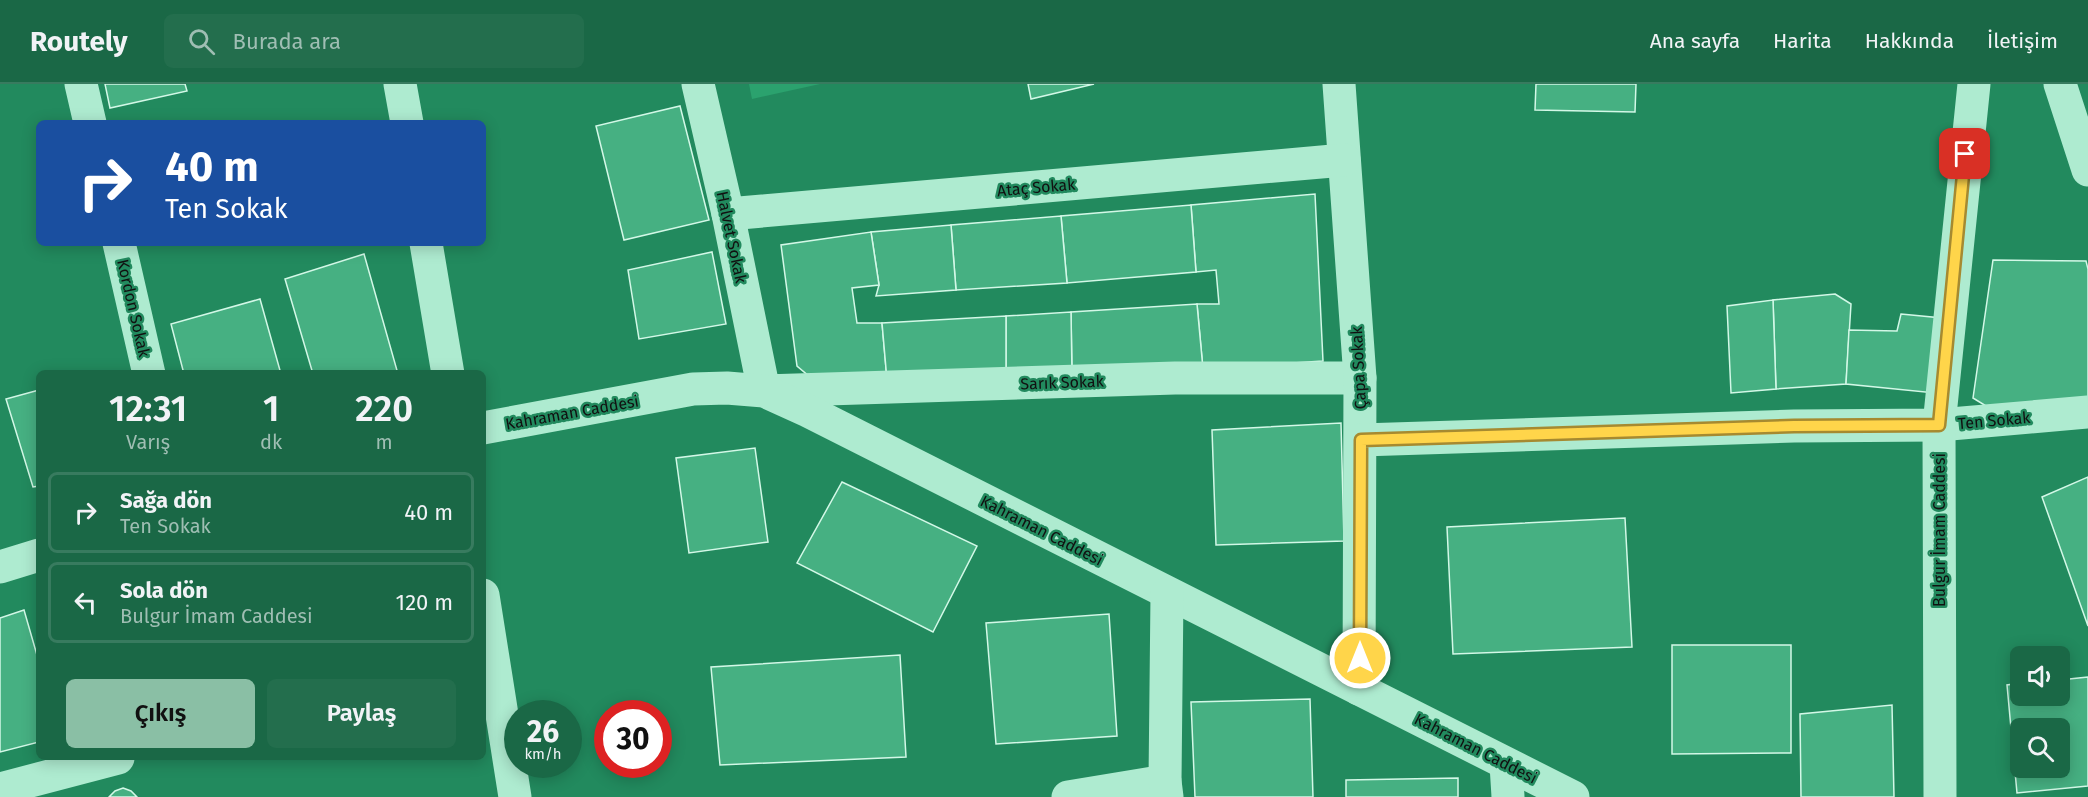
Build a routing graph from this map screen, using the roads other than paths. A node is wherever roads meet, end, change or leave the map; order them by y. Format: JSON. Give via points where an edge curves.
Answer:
{"nodes":[{"id":1,"x":81,"y":84,"type":"edge"},
{"id":2,"x":400,"y":84,"type":"edge"},
{"id":3,"x":698,"y":84,"type":"edge"},
{"id":4,"x":1339,"y":84,"type":"edge"},
{"id":5,"x":1974,"y":84,"type":"edge"},
{"id":6,"x":2060,"y":84,"type":"edge"},
{"id":7,"x":89,"y":120,"type":"edge"},
{"id":8,"x":406,"y":120,"type":"edge"},
{"id":9,"x":1344,"y":160,"type":"junction"},
{"id":10,"x":2088,"y":170,"type":"edge"},
{"id":11,"x":728,"y":214,"type":"junction"},
{"id":12,"x":119,"y":246,"type":"edge"},
{"id":13,"x":427,"y":246,"type":"edge"},
{"id":14,"x":148,"y":370,"type":"edge"},
{"id":15,"x":447,"y":370,"type":"edge"},
{"id":16,"x":1360,"y":378,"type":"junction"},
{"id":17,"x":764,"y":391,"type":"junction"},
{"id":18,"x":2088,"y":412,"type":"edge"},
{"id":19,"x":1939,"y":425,"type":"junction"},
{"id":20,"x":486,"y":427,"type":"edge"},
{"id":21,"x":1361,"y":440,"type":"junction"},
{"id":22,"x":36,"y":556,"type":"edge"},
{"id":23,"x":0,"y":567,"type":"edge"},
{"id":24,"x":1167,"y":594,"type":"junction"},
{"id":25,"x":486,"y":636,"type":"edge"},
{"id":26,"x":489,"y":677,"type":"edge"},
{"id":27,"x":1359,"y":689,"type":"junction"},
{"id":28,"x":110,"y":760,"type":"edge"},
{"id":29,"x":1506,"y":764,"type":"junction"},
{"id":30,"x":0,"y":789,"type":"edge"},
{"id":31,"x":1166,"y":789,"type":"edge"},
{"id":32,"x":515,"y":797,"type":"edge"},
{"id":33,"x":1068,"y":797,"type":"edge"},
{"id":34,"x":1508,"y":797,"type":"edge"},
{"id":35,"x":1573,"y":797,"type":"edge"},
{"id":36,"x":1940,"y":797,"type":"edge"}],
"edges":[{"from":1,"to":7,"type":"street"},
{"from":2,"to":8,"type":"street"},
{"from":3,"to":11,"type":"street","name":"Halvet Sokak"},
{"from":4,"to":9,"type":"street","name":"Çapa Sokak"},
{"from":5,"to":19,"type":"street","name":"Bulgur İmam Caddesi"},
{"from":6,"to":10,"type":"street"},
{"from":9,"to":11,"type":"street","name":"Ataç Sokak"},
{"from":9,"to":16,"type":"street","name":"Çapa Sokak"},
{"from":11,"to":17,"type":"street","name":"Halvet Sokak"},
{"from":12,"to":14,"type":"street","name":"Kordon Sokak"},
{"from":13,"to":15,"type":"street"},
{"from":16,"to":17,"type":"street","name":"Sarık Sokak","via":[[1175,378]]},
{"from":16,"to":21,"type":"street","name":"Çapa Sokak"},
{"from":17,"to":20,"type":"street","name":"Kahraman Caddesi","via":[[693,390]]},
{"from":17,"to":24,"type":"street","name":"Kahraman Caddesi"},
{"from":18,"to":19,"type":"street","name":"Ten Sokak"},
{"from":19,"to":21,"type":"street","name":"Ten Sokak"},
{"from":19,"to":36,"type":"street","name":"Bulgur İmam Caddesi"},
{"from":21,"to":27,"type":"street","name":"Çapa Sokak"},
{"from":22,"to":23,"type":"street"},
{"from":24,"to":27,"type":"street","name":"Kahraman Caddesi"},
{"from":24,"to":31,"type":"street"},
{"from":25,"to":26,"type":"street"},
{"from":26,"to":32,"type":"street"},
{"from":27,"to":29,"type":"street","name":"Kahraman Caddesi"},
{"from":28,"to":30,"type":"street"},
{"from":29,"to":34,"type":"street"},
{"from":29,"to":35,"type":"street","name":"Kahraman Caddesi"},
{"from":31,"to":33,"type":"street"}]}
